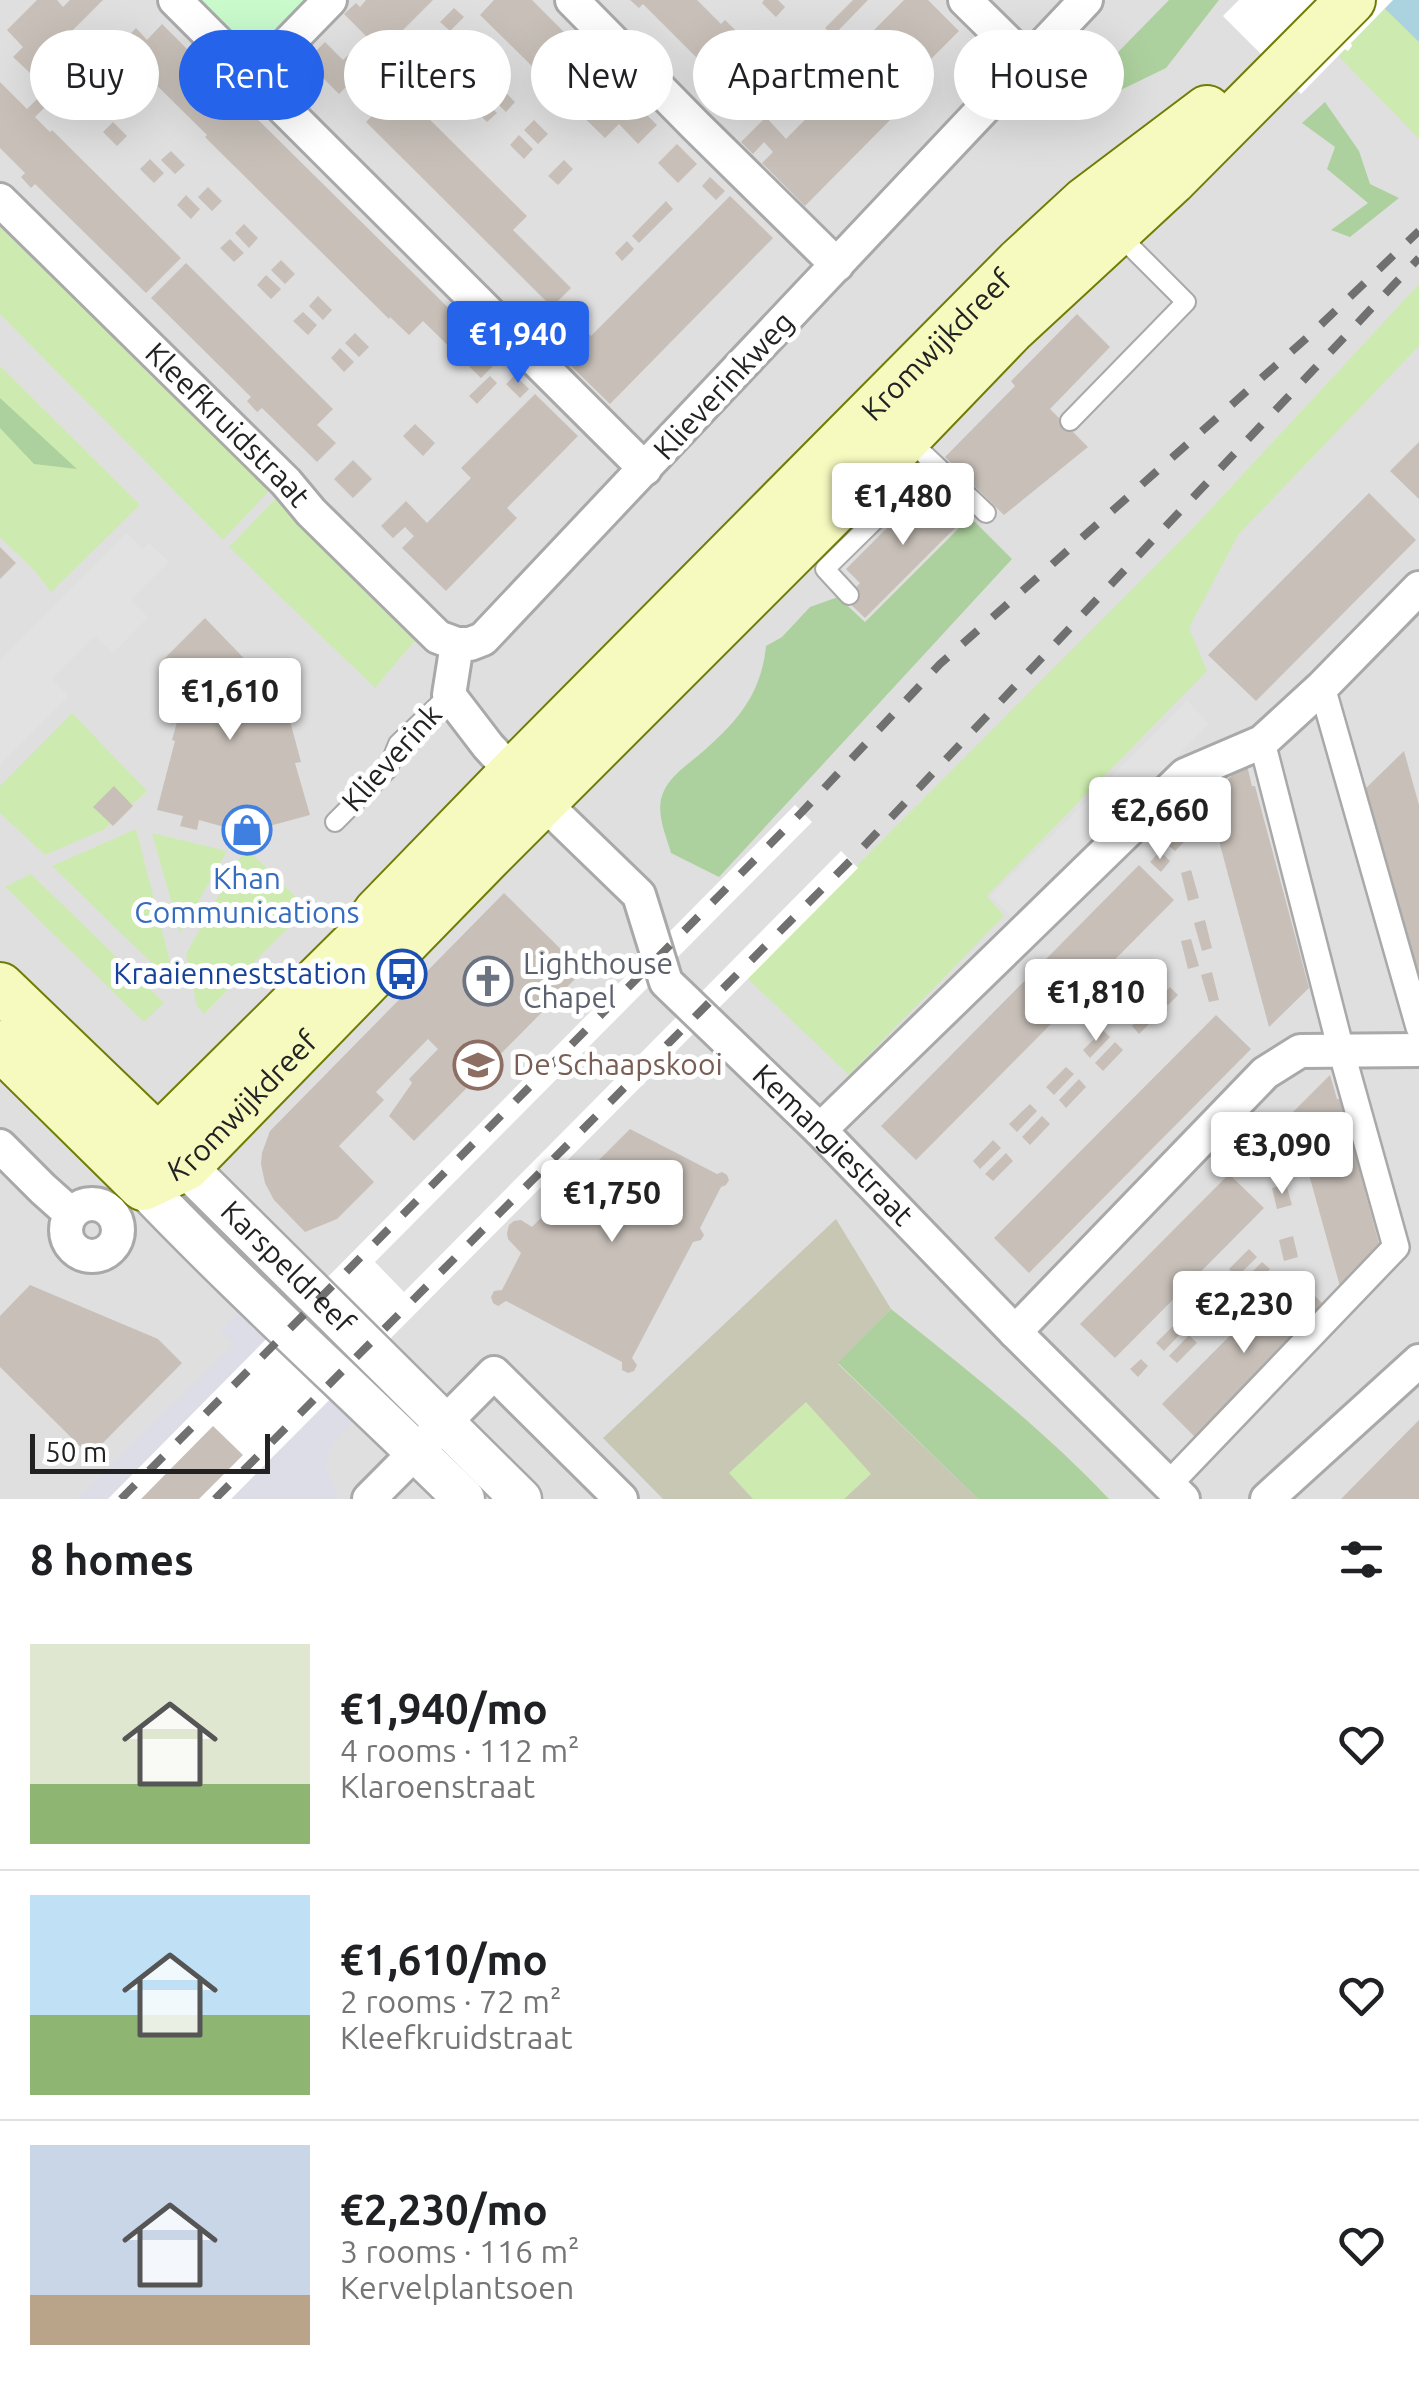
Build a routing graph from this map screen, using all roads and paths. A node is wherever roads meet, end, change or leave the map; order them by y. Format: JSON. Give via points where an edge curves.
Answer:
{"nodes":[{"id":1,"x":174,"y":0,"type":"edge"},
{"id":2,"x":330,"y":0,"type":"edge"},
{"id":3,"x":572,"y":0,"type":"edge"},
{"id":4,"x":965,"y":0,"type":"edge"},
{"id":5,"x":1086,"y":0,"type":"edge"},
{"id":6,"x":1322,"y":0,"type":"edge"},
{"id":7,"x":1350,"y":0,"type":"edge"},
{"id":8,"x":204,"y":30,"type":"edge"},
{"id":9,"x":301,"y":30,"type":"edge"},
{"id":10,"x":995,"y":30,"type":"edge"},
{"id":11,"x":1057,"y":30,"type":"edge"},
{"id":12,"x":1272,"y":65,"type":"junction"},
{"id":13,"x":294,"y":120,"type":"edge"},
{"id":14,"x":972,"y":120,"type":"edge"},
{"id":15,"x":0,"y":200,"type":"edge"},
{"id":16,"x":1100,"y":217,"type":"junction"},
{"id":17,"x":837,"y":265,"type":"junction"},
{"id":18,"x":1070,"y":421,"type":"dead end"},
{"id":19,"x":920,"y":450,"type":"junction"},
{"id":20,"x":645,"y":469,"type":"junction"},
{"id":21,"x":986,"y":513,"type":"dead end"},
{"id":22,"x":1419,"y":588,"type":"edge"},
{"id":23,"x":849,"y":595,"type":"dead end"},
{"id":24,"x":456,"y":644,"type":"junction"},
{"id":25,"x":1322,"y":687,"type":"junction"},
{"id":26,"x":449,"y":695,"type":"junction"},
{"id":27,"x":1262,"y":742,"type":"junction"},
{"id":28,"x":528,"y":787,"type":"junction"},
{"id":29,"x":335,"y":822,"type":"dead end"},
{"id":30,"x":0,"y":986,"type":"edge"},
{"id":31,"x":1419,"y":1027,"type":"edge"},
{"id":32,"x":0,"y":1045,"type":"edge"},
{"id":33,"x":1340,"y":1050,"type":"junction"},
{"id":34,"x":1419,"y":1050,"type":"edge"},
{"id":35,"x":820,"y":1130,"type":"junction"},
{"id":36,"x":0,"y":1146,"type":"edge"},
{"id":37,"x":172,"y":1153,"type":"junction"},
{"id":38,"x":143,"y":1186,"type":"junction"},
{"id":39,"x":72,"y":1214,"type":"dead end"},
{"id":40,"x":1015,"y":1332,"type":"junction"},
{"id":41,"x":1419,"y":1360,"type":"edge"},
{"id":42,"x":445,"y":1422,"type":"junction"},
{"id":43,"x":416,"y":1451,"type":"junction"},
{"id":44,"x":1176,"y":1492,"type":"edge"},
{"id":45,"x":369,"y":1499,"type":"edge"},
{"id":46,"x":464,"y":1499,"type":"edge"},
{"id":47,"x":522,"y":1499,"type":"edge"},
{"id":48,"x":621,"y":1499,"type":"edge"},
{"id":49,"x":1267,"y":1499,"type":"edge"}],
"edges":[{"from":1,"to":8,"type":"street"},
{"from":2,"to":9,"type":"street"},
{"from":3,"to":17,"type":"street"},
{"from":4,"to":10,"type":"street"},
{"from":5,"to":11,"type":"street","name":"Klieverinkweg"},
{"from":6,"to":12,"type":"main road","name":"Kromwijkdreef"},
{"from":7,"to":12,"type":"main road","name":"Kromwijkdreef"},
{"from":12,"to":16,"type":"main road","name":"Kromwijkdreef","via":[[1209,108]]},
{"from":13,"to":20,"type":"street"},
{"from":14,"to":17,"type":"street","name":"Klieverinkweg"},
{"from":15,"to":24,"type":"street","name":"Kleefkruidstraat","via":[[438,637]]},
{"from":16,"to":18,"type":"lane","via":[[1186,302]]},
{"from":16,"to":19,"type":"main road","name":"Kromwijkdreef"},
{"from":16,"to":28,"type":"main road","name":"Kromwijkdreef","via":[[1020,262]]},
{"from":17,"to":20,"type":"street","name":"Klieverinkweg"},
{"from":19,"to":21,"type":"lane"},
{"from":19,"to":23,"type":"lane","via":[[825,569]]},
{"from":19,"to":28,"type":"main road","name":"Kromwijkdreef"},
{"from":20,"to":24,"type":"street","name":"Klieverinkweg","via":[[483,638]]},
{"from":22,"to":25,"type":"street"},
{"from":24,"to":26,"type":"street"},
{"from":25,"to":27,"type":"street"},
{"from":25,"to":31,"type":"street"},
{"from":26,"to":28,"type":"street"},
{"from":26,"to":29,"type":"lane","name":"Klieverink","via":[[398,744],[388,769]]},
{"from":27,"to":33,"type":"street"},
{"from":27,"to":35,"type":"street","via":[[1185,775]]},
{"from":28,"to":35,"type":"street","name":"Kemangiestraat","via":[[639,895],[666,982]]},
{"from":28,"to":37,"type":"main road","name":"Kromwijkdreef","via":[[378,912]]},
{"from":30,"to":37,"type":"main road","name":"Karspeldreef"},
{"from":32,"to":38,"type":"main road","name":"Karspeldreef"},
{"from":33,"to":34,"type":"street"},
{"from":33,"to":40,"type":"street","via":[[1300,1051],[1265,1073]]},
{"from":33,"to":44,"type":"street","via":[[1396,1247]]},
{"from":35,"to":40,"type":"street","name":"Kemangiestraat"},
{"from":36,"to":39,"type":"street"},
{"from":37,"to":38,"type":"main road","name":"Kromwijkdreef"},
{"from":37,"to":42,"type":"street","name":"Karspeldreef"},
{"from":38,"to":43,"type":"street","name":"Karspeldreef"},
{"from":40,"to":44,"type":"street","name":"Kemangiestraat"},
{"from":41,"to":49,"type":"street"},
{"from":42,"to":43,"type":"street"},
{"from":42,"to":47,"type":"street","name":"Karspeldreef"},
{"from":42,"to":48,"type":"street","via":[[494,1373]]},
{"from":43,"to":45,"type":"street"},
{"from":43,"to":46,"type":"street","name":"Karspeldreef"}]}
